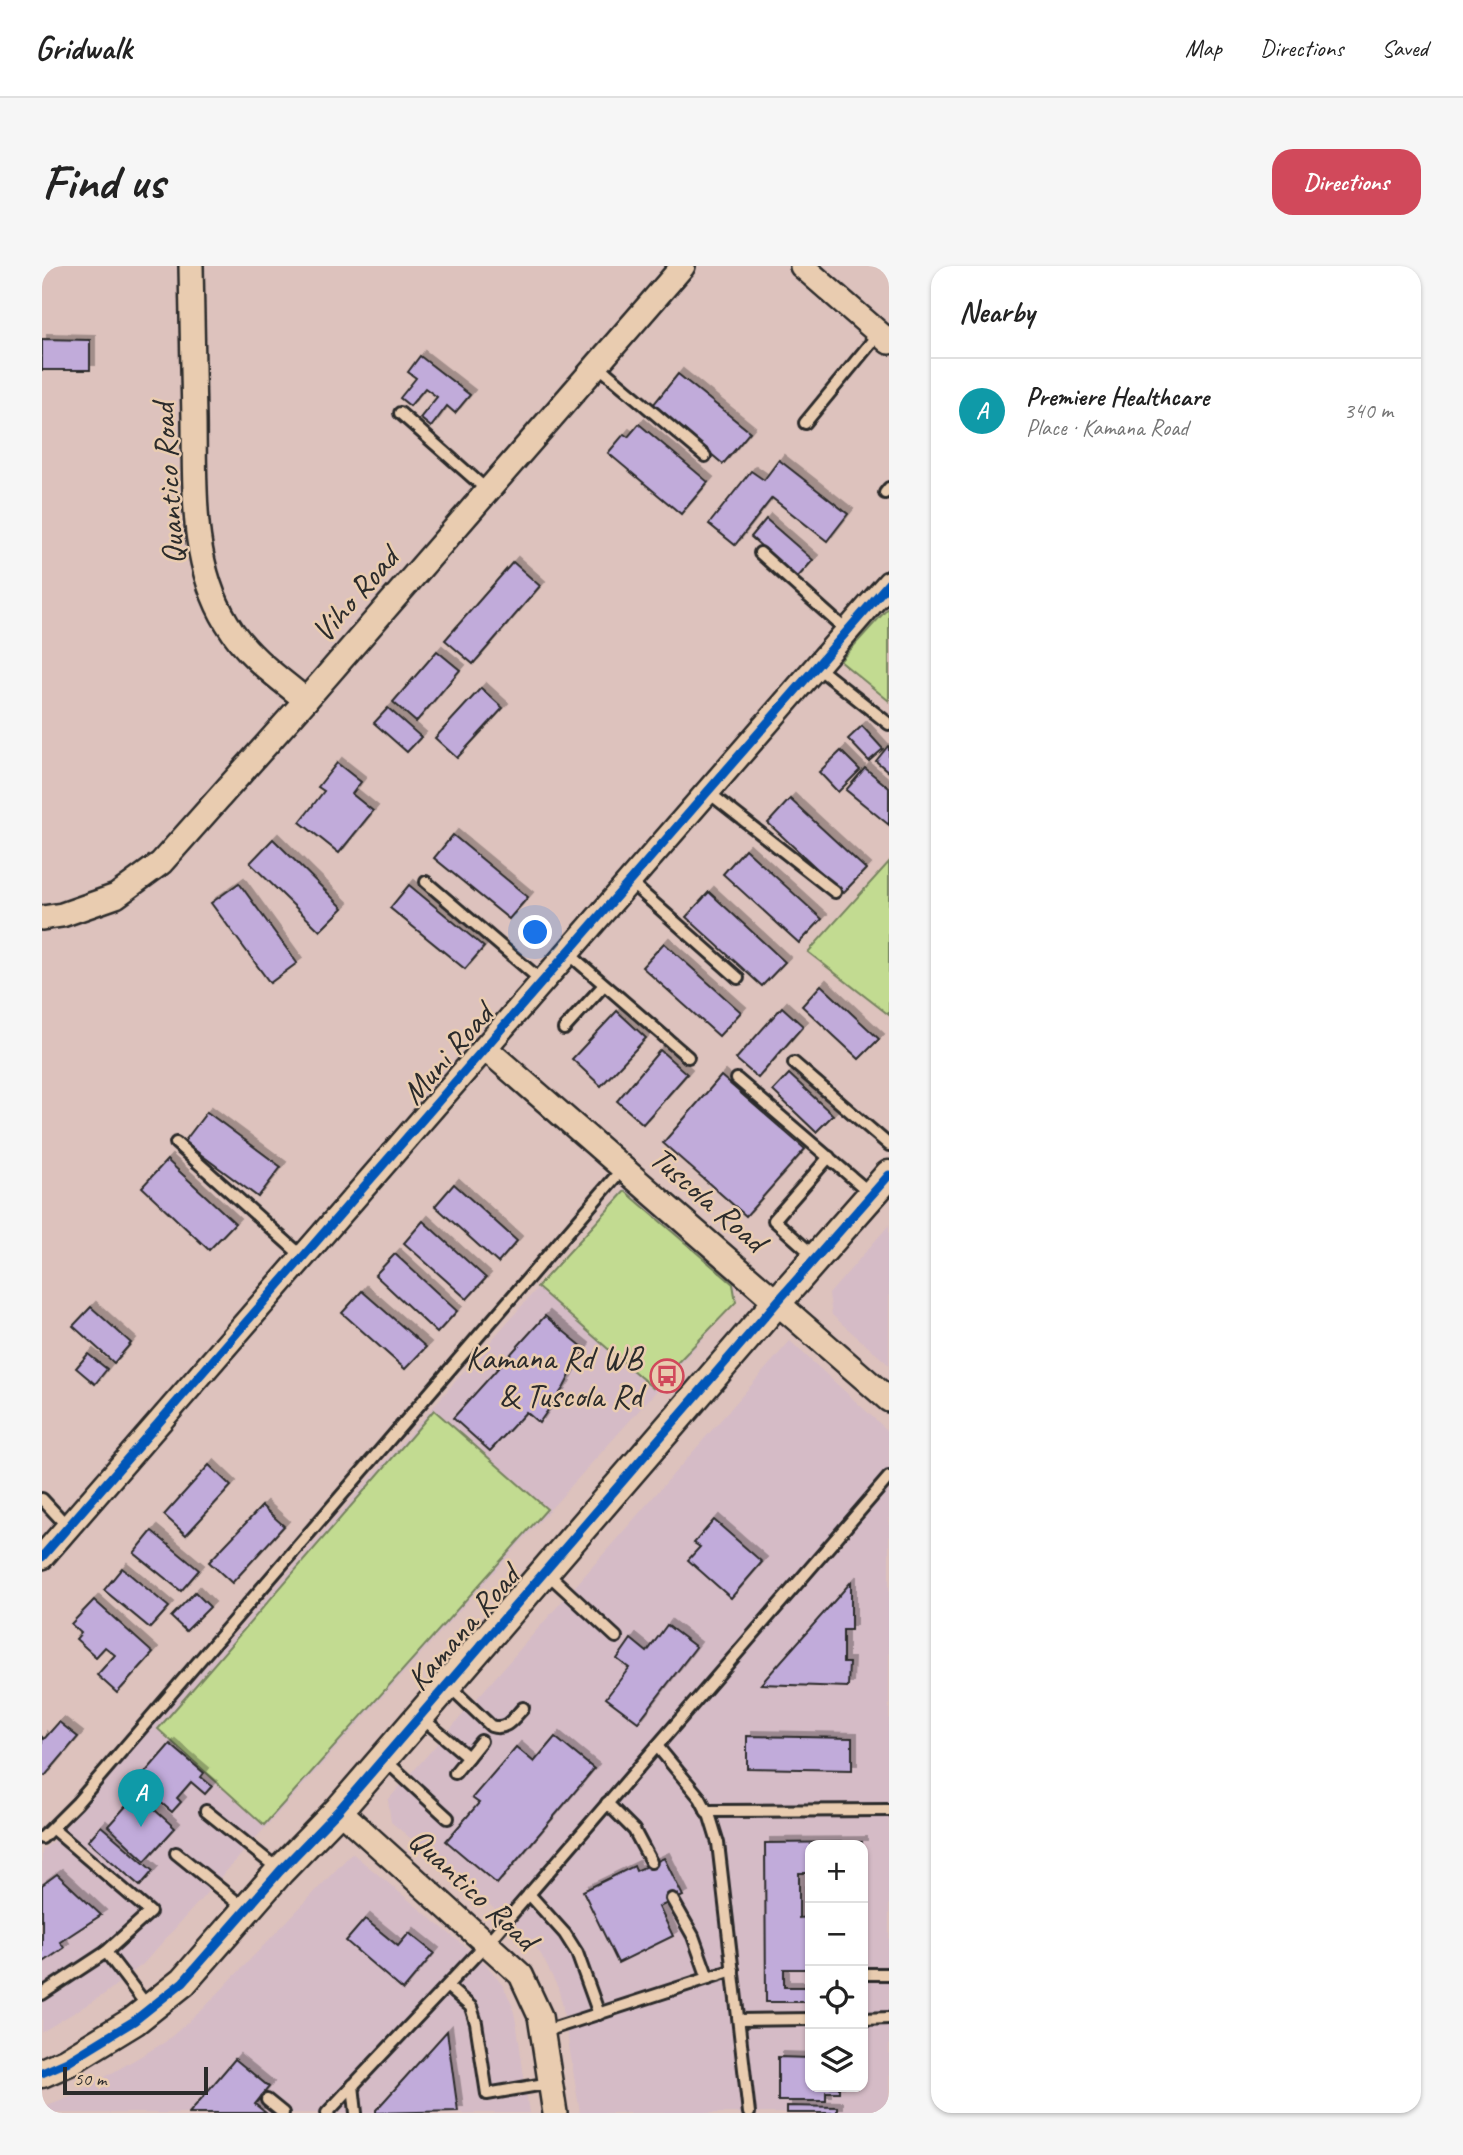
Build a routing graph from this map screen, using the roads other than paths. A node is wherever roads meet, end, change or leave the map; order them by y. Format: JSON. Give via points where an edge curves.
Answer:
{"nodes":[{"id":1,"x":191,"y":266,"type":"edge"},
{"id":2,"x":683,"y":266,"type":"edge"},
{"id":3,"x":803,"y":266,"type":"edge"},
{"id":4,"x":884,"y":338,"type":"edge"},
{"id":5,"x":597,"y":365,"type":"junction"},
{"id":6,"x":400,"y":413,"type":"dead end"},
{"id":7,"x":804,"y":423,"type":"dead end"},
{"id":8,"x":705,"y":456,"type":"dead end"},
{"id":9,"x":488,"y":491,"type":"junction"},
{"id":10,"x":760,"y":553,"type":"dead end"},
{"id":11,"x":889,"y":583,"type":"edge"},
{"id":12,"x":847,"y":631,"type":"junction"},
{"id":13,"x":817,"y":667,"type":"junction"},
{"id":14,"x":306,"y":700,"type":"junction"},
{"id":15,"x":889,"y":724,"type":"edge"},
{"id":16,"x":708,"y":792,"type":"junction"},
{"id":17,"x":630,"y":882,"type":"junction"},
{"id":18,"x":426,"y":883,"type":"dead end"},
{"id":19,"x":835,"y":892,"type":"dead end"},
{"id":20,"x":42,"y":918,"type":"edge"},
{"id":21,"x":568,"y":953,"type":"junction"},
{"id":22,"x":738,"y":978,"type":"dead end"},
{"id":23,"x":543,"y":982,"type":"junction"},
{"id":24,"x":604,"y":985,"type":"junction"},
{"id":25,"x":564,"y":1029,"type":"dead end"},
{"id":26,"x":485,"y":1048,"type":"junction"},
{"id":27,"x":688,"y":1057,"type":"dead end"},
{"id":28,"x":794,"y":1063,"type":"dead end"},
{"id":29,"x":737,"y":1079,"type":"dead end"},
{"id":30,"x":176,"y":1143,"type":"dead end"},
{"id":31,"x":889,"y":1145,"type":"edge"},
{"id":32,"x":829,"y":1157,"type":"junction"},
{"id":33,"x":624,"y":1168,"type":"junction"},
{"id":34,"x":881,"y":1185,"type":"edge"},
{"id":35,"x":303,"y":1257,"type":"junction"},
{"id":36,"x":816,"y":1258,"type":"junction"},
{"id":37,"x":778,"y":1301,"type":"junction"},
{"id":38,"x":889,"y":1400,"type":"edge"},
{"id":39,"x":889,"y":1477,"type":"edge"},
{"id":40,"x":42,"y":1499,"type":"edge"},
{"id":41,"x":68,"y":1527,"type":"junction"},
{"id":42,"x":42,"y":1557,"type":"edge"},
{"id":43,"x":545,"y":1571,"type":"junction"},
{"id":44,"x":616,"y":1637,"type":"dead end"},
{"id":45,"x":447,"y":1685,"type":"junction"},
{"id":46,"x":523,"y":1708,"type":"dead end"},
{"id":47,"x":420,"y":1716,"type":"junction"},
{"id":48,"x":481,"y":1741,"type":"dead end"},
{"id":49,"x":657,"y":1746,"type":"junction"},
{"id":50,"x":468,"y":1757,"type":"junction"},
{"id":51,"x":383,"y":1759,"type":"junction"},
{"id":52,"x":455,"y":1773,"type":"dead end"},
{"id":53,"x":607,"y":1803,"type":"junction"},
{"id":54,"x":339,"y":1810,"type":"junction"},
{"id":55,"x":889,"y":1810,"type":"edge"},
{"id":56,"x":206,"y":1811,"type":"dead end"},
{"id":57,"x":706,"y":1811,"type":"junction"},
{"id":58,"x":448,"y":1818,"type":"dead end"},
{"id":59,"x":53,"y":1829,"type":"junction"},
{"id":60,"x":42,"y":1839,"type":"edge"},
{"id":61,"x":176,"y":1853,"type":"dead end"},
{"id":62,"x":651,"y":1861,"type":"dead end"},
{"id":63,"x":280,"y":1871,"type":"junction"},
{"id":64,"x":529,"y":1894,"type":"junction"},
{"id":65,"x":673,"y":1899,"type":"dead end"},
{"id":66,"x":246,"y":1910,"type":"junction"},
{"id":67,"x":487,"y":1943,"type":"junction"},
{"id":68,"x":106,"y":1952,"type":"junction"},
{"id":69,"x":733,"y":1970,"type":"junction"},
{"id":70,"x":868,"y":1974,"type":"edge"},
{"id":71,"x":889,"y":1974,"type":"edge"},
{"id":72,"x":708,"y":1978,"type":"junction"},
{"id":73,"x":447,"y":1986,"type":"junction"},
{"id":74,"x":42,"y":1994,"type":"edge"},
{"id":75,"x":149,"y":2009,"type":"junction"},
{"id":76,"x":599,"y":2014,"type":"junction"},
{"id":77,"x":889,"y":2018,"type":"edge"},
{"id":78,"x":805,"y":2019,"type":"edge"},
{"id":79,"x":868,"y":2019,"type":"edge"},
{"id":80,"x":739,"y":2020,"type":"junction"},
{"id":81,"x":542,"y":2032,"type":"junction"},
{"id":82,"x":42,"y":2073,"type":"edge"},
{"id":83,"x":551,"y":2083,"type":"junction"},
{"id":84,"x":353,"y":2085,"type":"junction"},
{"id":85,"x":267,"y":2100,"type":"dead end"},
{"id":86,"x":283,"y":2113,"type":"edge"},
{"id":87,"x":327,"y":2113,"type":"edge"},
{"id":88,"x":356,"y":2113,"type":"edge"},
{"id":89,"x":555,"y":2113,"type":"edge"},
{"id":90,"x":749,"y":2113,"type":"edge"}],
"edges":[{"from":1,"to":14,"type":"street","name":"Quantico Road","via":[[195,501],[208,583],[226,622],[249,654]]},
{"from":2,"to":5,"type":"street","name":"Viho Road"},
{"from":3,"to":4,"type":"street"},
{"from":4,"to":7,"type":"lane"},
{"from":5,"to":8,"type":"lane"},
{"from":5,"to":9,"type":"street","name":"Viho Road"},
{"from":6,"to":9,"type":"lane"},
{"from":9,"to":14,"type":"street","name":"Viho Road"},
{"from":10,"to":12,"type":"lane"},
{"from":11,"to":12,"type":"street","name":"Muni Road"},
{"from":12,"to":13,"type":"street","name":"Muni Road"},
{"from":13,"to":15,"type":"lane"},
{"from":13,"to":16,"type":"street","name":"Muni Road"},
{"from":14,"to":20,"type":"street","name":"Viho Road","via":[[161,863],[116,896]]},
{"from":16,"to":17,"type":"street","name":"Muni Road"},
{"from":16,"to":19,"type":"lane"},
{"from":17,"to":21,"type":"street","name":"Muni Road"},
{"from":17,"to":22,"type":"lane"},
{"from":18,"to":23,"type":"lane"},
{"from":21,"to":23,"type":"street","name":"Muni Road"},
{"from":21,"to":24,"type":"lane"},
{"from":23,"to":26,"type":"street","name":"Muni Road"},
{"from":24,"to":25,"type":"lane"},
{"from":24,"to":27,"type":"lane"},
{"from":26,"to":33,"type":"street","name":"Tuscola Road"},
{"from":26,"to":35,"type":"street","name":"Muni Road"},
{"from":28,"to":31,"type":"lane"},
{"from":29,"to":32,"type":"lane"},
{"from":30,"to":35,"type":"lane"},
{"from":32,"to":34,"type":"lane"},
{"from":32,"to":36,"type":"lane","via":[[774,1220]]},
{"from":33,"to":37,"type":"street","name":"Tuscola Road"},
{"from":33,"to":59,"type":"lane"},
{"from":34,"to":36,"type":"street","name":"Kamana Road"},
{"from":35,"to":41,"type":"street","name":"Muni Road"},
{"from":36,"to":37,"type":"street","name":"Kamana Road"},
{"from":37,"to":38,"type":"street","name":"Tuscola Road"},
{"from":37,"to":43,"type":"street","name":"Kamana Road"},
{"from":39,"to":49,"type":"lane"},
{"from":40,"to":41,"type":"lane"},
{"from":41,"to":42,"type":"street","name":"Muni Road"},
{"from":43,"to":44,"type":"lane"},
{"from":43,"to":45,"type":"street","name":"Kamana Road"},
{"from":45,"to":46,"type":"lane","via":[[499,1729]]},
{"from":45,"to":47,"type":"street","name":"Kamana Road"},
{"from":47,"to":50,"type":"lane"},
{"from":47,"to":51,"type":"street","name":"Kamana Road"},
{"from":48,"to":50,"type":"lane"},
{"from":49,"to":53,"type":"lane"},
{"from":49,"to":57,"type":"lane"},
{"from":50,"to":52,"type":"lane"},
{"from":51,"to":54,"type":"street","name":"Kamana Road"},
{"from":51,"to":58,"type":"lane"},
{"from":53,"to":62,"type":"lane","via":[[634,1830]]},
{"from":53,"to":64,"type":"lane"},
{"from":54,"to":63,"type":"street","name":"Kamana Road"},
{"from":54,"to":67,"type":"street","name":"Quantico Road"},
{"from":55,"to":57,"type":"lane"},
{"from":56,"to":63,"type":"lane"},
{"from":57,"to":69,"type":"lane","via":[[718,1843]]},
{"from":59,"to":60,"type":"lane"},
{"from":59,"to":68,"type":"lane","via":[[150,1912]]},
{"from":61,"to":66,"type":"lane"},
{"from":63,"to":66,"type":"street","name":"Kamana Road"},
{"from":64,"to":67,"type":"lane"},
{"from":64,"to":76,"type":"lane","via":[[577,1953]]},
{"from":65,"to":72,"type":"lane"},
{"from":66,"to":75,"type":"street","name":"Kamana Road","via":[[183,1982]]},
{"from":67,"to":73,"type":"lane"},
{"from":67,"to":81,"type":"street","name":"Quantico Road","via":[[521,1975],[540,2016]]},
{"from":68,"to":74,"type":"lane"},
{"from":68,"to":75,"type":"lane"},
{"from":69,"to":72,"type":"lane"},
{"from":69,"to":80,"type":"lane"},
{"from":70,"to":71,"type":"lane"},
{"from":72,"to":76,"type":"lane"},
{"from":73,"to":83,"type":"lane","via":[[471,2007],[477,2023],[486,2094]]},
{"from":73,"to":84,"type":"lane"},
{"from":75,"to":82,"type":"street","name":"Kamana Road"},
{"from":76,"to":81,"type":"lane"},
{"from":77,"to":79,"type":"lane"},
{"from":78,"to":80,"type":"lane"},
{"from":80,"to":90,"type":"lane"},
{"from":81,"to":83,"type":"street","name":"Quantico Road"},
{"from":83,"to":89,"type":"street","name":"Quantico Road"},
{"from":84,"to":87,"type":"lane"},
{"from":84,"to":88,"type":"lane"},
{"from":85,"to":86,"type":"lane"}]}
